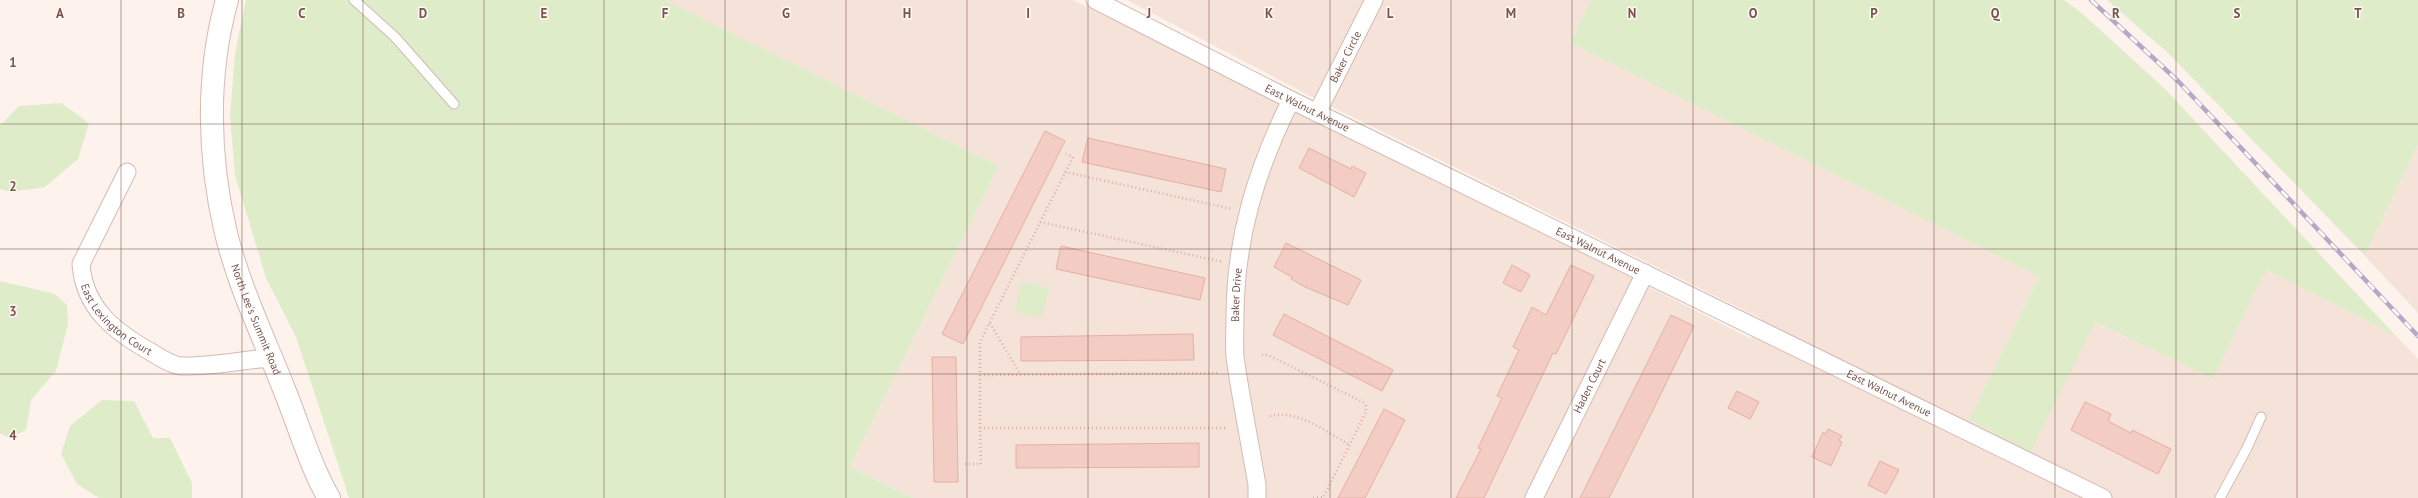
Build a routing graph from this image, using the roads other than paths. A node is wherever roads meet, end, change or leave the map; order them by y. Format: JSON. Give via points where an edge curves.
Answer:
{"nodes":[{"id":1,"x":227,"y":0,"type":"edge"},
{"id":2,"x":354,"y":0,"type":"edge"},
{"id":3,"x":1095,"y":0,"type":"edge"},
{"id":4,"x":1374,"y":0,"type":"edge"},
{"id":5,"x":1291,"y":100,"type":"junction"},
{"id":6,"x":454,"y":104,"type":"dead end"},
{"id":7,"x":1317,"y":113,"type":"junction"},
{"id":8,"x":127,"y":172,"type":"dead end"},
{"id":9,"x":1645,"y":273,"type":"junction"},
{"id":10,"x":272,"y":358,"type":"junction"},
{"id":11,"x":2261,"y":416,"type":"dead end"},
{"id":12,"x":326,"y":495,"type":"edge"},
{"id":13,"x":1257,"y":498,"type":"edge"},
{"id":14,"x":1534,"y":498,"type":"edge"},
{"id":15,"x":2103,"y":498,"type":"edge"},
{"id":16,"x":2220,"y":498,"type":"edge"}],
"edges":[{"from":1,"to":10,"type":"main road","name":"North Lee's Summit Road","via":[[214,74],[213,142],[216,175],[226,234],[241,283]]},
{"from":2,"to":6,"type":"lane","via":[[395,37]]},
{"from":3,"to":5,"type":"street","name":"East Walnut Avenue"},
{"from":4,"to":7,"type":"street","name":"Baker Circle"},
{"from":5,"to":7,"type":"street","name":"East Walnut Avenue"},
{"from":5,"to":13,"type":"street","name":"Baker Drive","via":[[1271,141],[1252,195],[1241,235],[1235,280],[1235,356]]},
{"from":7,"to":9,"type":"street","name":"East Walnut Avenue"},
{"from":8,"to":10,"type":"street","name":"East Lexington Court","via":[[81,264],[82,281],[95,308],[114,329],[179,366]]},
{"from":9,"to":14,"type":"street","name":"Haden Court"},
{"from":9,"to":15,"type":"street","name":"East Walnut Avenue"},
{"from":10,"to":12,"type":"main road","name":"North Lee's Summit Road"},
{"from":11,"to":16,"type":"lane"}]}
